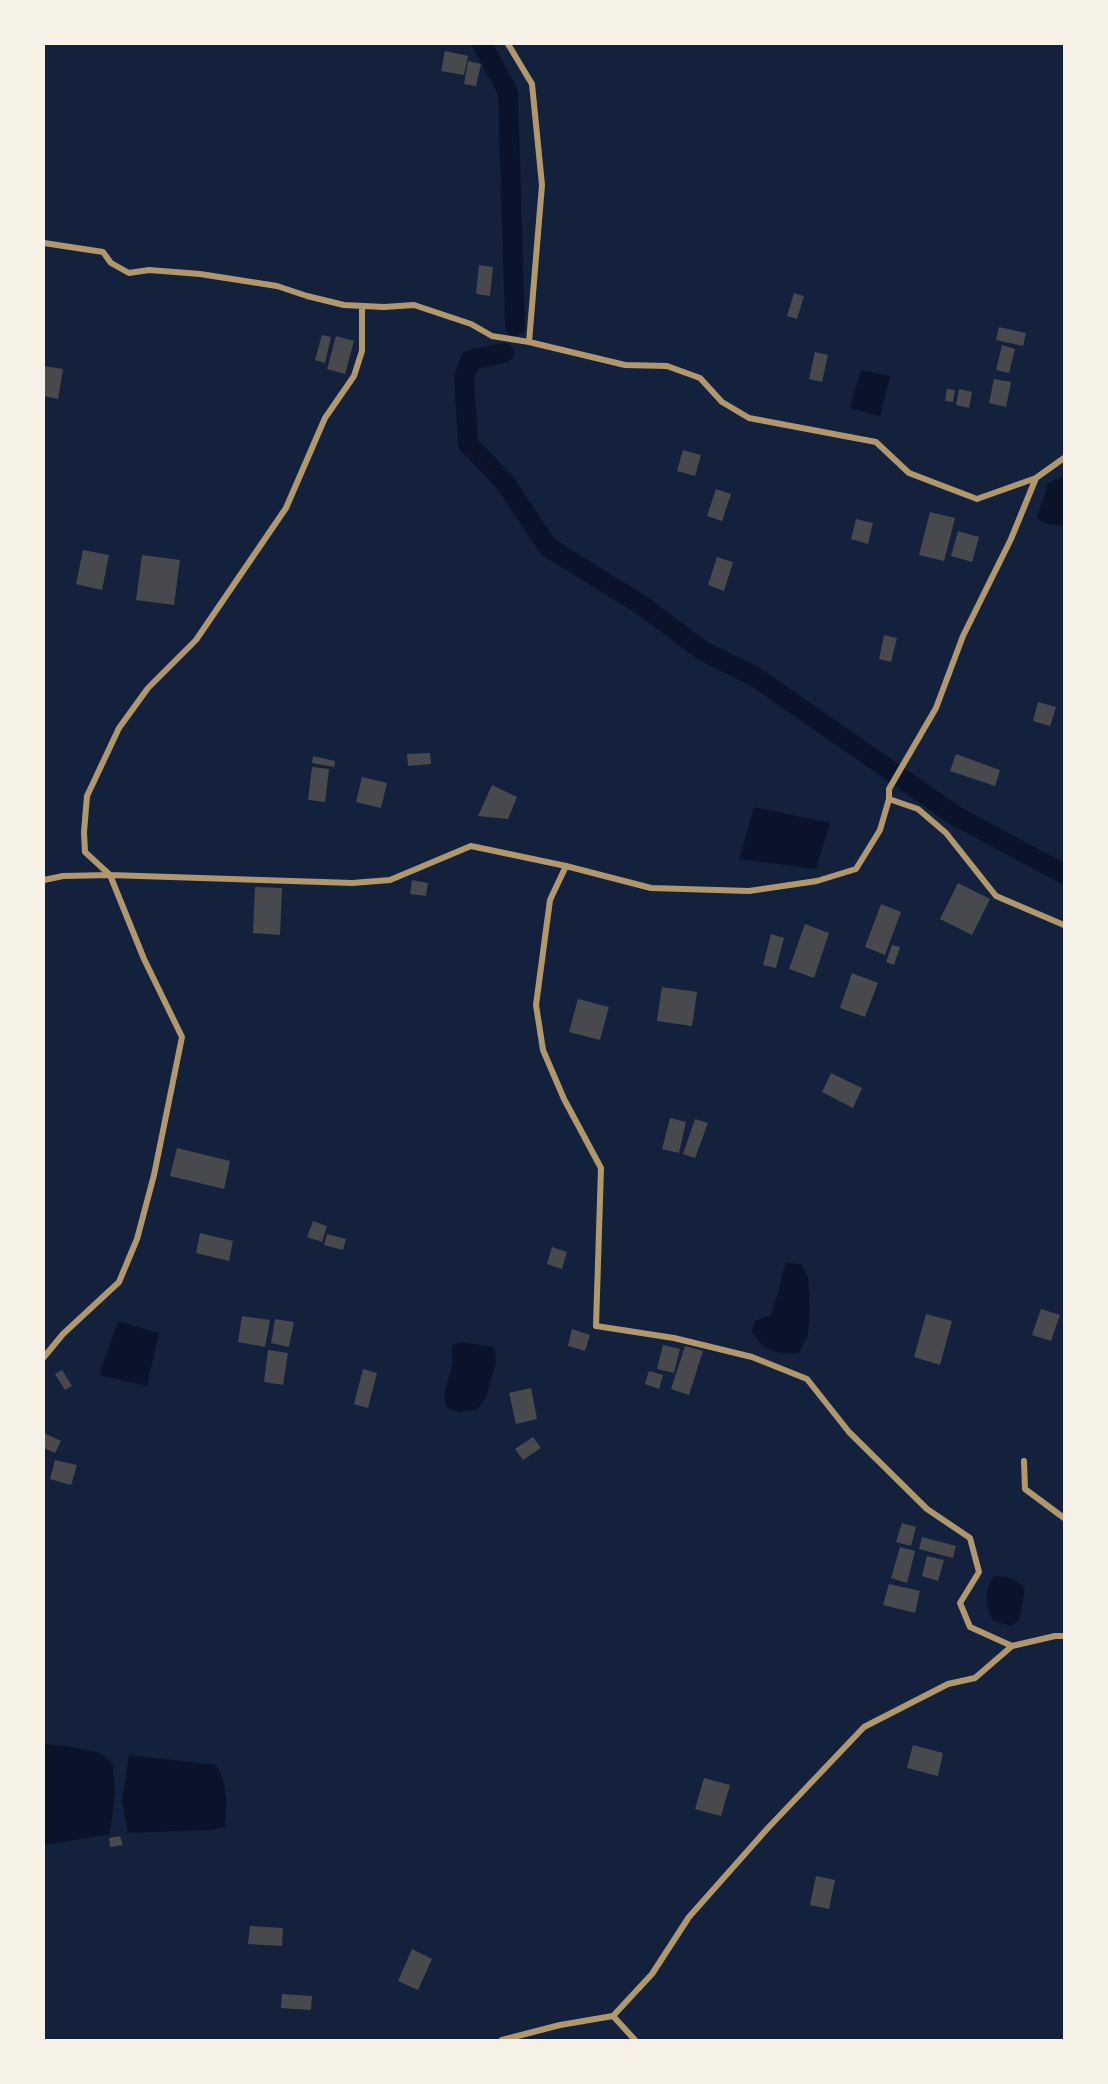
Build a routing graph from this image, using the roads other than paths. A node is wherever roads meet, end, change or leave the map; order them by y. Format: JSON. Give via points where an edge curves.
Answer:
{"nodes":[{"id":1,"x":508,"y":44,"type":"edge"},
{"id":2,"x":44,"y":243,"type":"edge"},
{"id":3,"x":362,"y":307,"type":"junction"},
{"id":4,"x":529,"y":342,"type":"junction"},
{"id":5,"x":1065,"y":458,"type":"edge"},
{"id":6,"x":1036,"y":478,"type":"junction"},
{"id":7,"x":889,"y":799,"type":"junction"},
{"id":8,"x":566,"y":866,"type":"junction"},
{"id":9,"x":110,"y":875,"type":"junction"},
{"id":10,"x":44,"y":880,"type":"edge"},
{"id":11,"x":1065,"y":925,"type":"edge"},
{"id":12,"x":44,"y":1357,"type":"edge"},
{"id":13,"x":1024,"y":1461,"type":"dead end"},
{"id":14,"x":1065,"y":1518,"type":"edge"},
{"id":15,"x":1065,"y":1636,"type":"edge"},
{"id":16,"x":1012,"y":1646,"type":"junction"},
{"id":17,"x":613,"y":2016,"type":"junction"},
{"id":18,"x":502,"y":2040,"type":"edge"},
{"id":19,"x":635,"y":2040,"type":"edge"}],
"edges":[{"from":1,"to":4,"type":"street","via":[[532,84],[542,185]]},
{"from":2,"to":3,"type":"street","via":[[103,252],[111,263],[129,273],[149,270],[200,274],[277,286]]},
{"from":3,"to":4,"type":"street","via":[[414,305],[471,324],[492,336]]},
{"from":3,"to":9,"type":"street","via":[[362,351],[354,376],[325,418],[286,508],[196,640],[148,688],[119,728],[87,796],[85,852]]},
{"from":4,"to":6,"type":"street","via":[[625,365],[667,366],[700,378],[722,402],[749,418],[876,442],[909,473],[977,499]]},
{"from":5,"to":6,"type":"street"},
{"from":6,"to":7,"type":"street","via":[[963,636],[936,708],[889,789]]},
{"from":7,"to":8,"type":"street","via":[[880,831],[856,869],[818,881],[749,891],[651,888]]},
{"from":7,"to":11,"type":"street","via":[[918,809],[946,833],[996,896]]},
{"from":8,"to":9,"type":"street","via":[[471,846],[390,880]]},
{"from":8,"to":16,"type":"street","via":[[549,900],[536,1005],[543,1050],[601,1168],[596,1326],[674,1338],[752,1357],[807,1379],[849,1432],[927,1509],[970,1538],[979,1572],[960,1603],[970,1627]]},
{"from":9,"to":10,"type":"street"},
{"from":9,"to":12,"type":"street","via":[[144,959],[182,1037],[154,1175],[137,1239],[119,1282]]},
{"from":13,"to":14,"type":"street","via":[[1025,1489]]},
{"from":15,"to":16,"type":"street"},
{"from":16,"to":17,"type":"street","via":[[975,1678],[948,1684],[864,1727],[689,1917],[652,1974]]},
{"from":17,"to":18,"type":"street"},
{"from":17,"to":19,"type":"street"}]}
